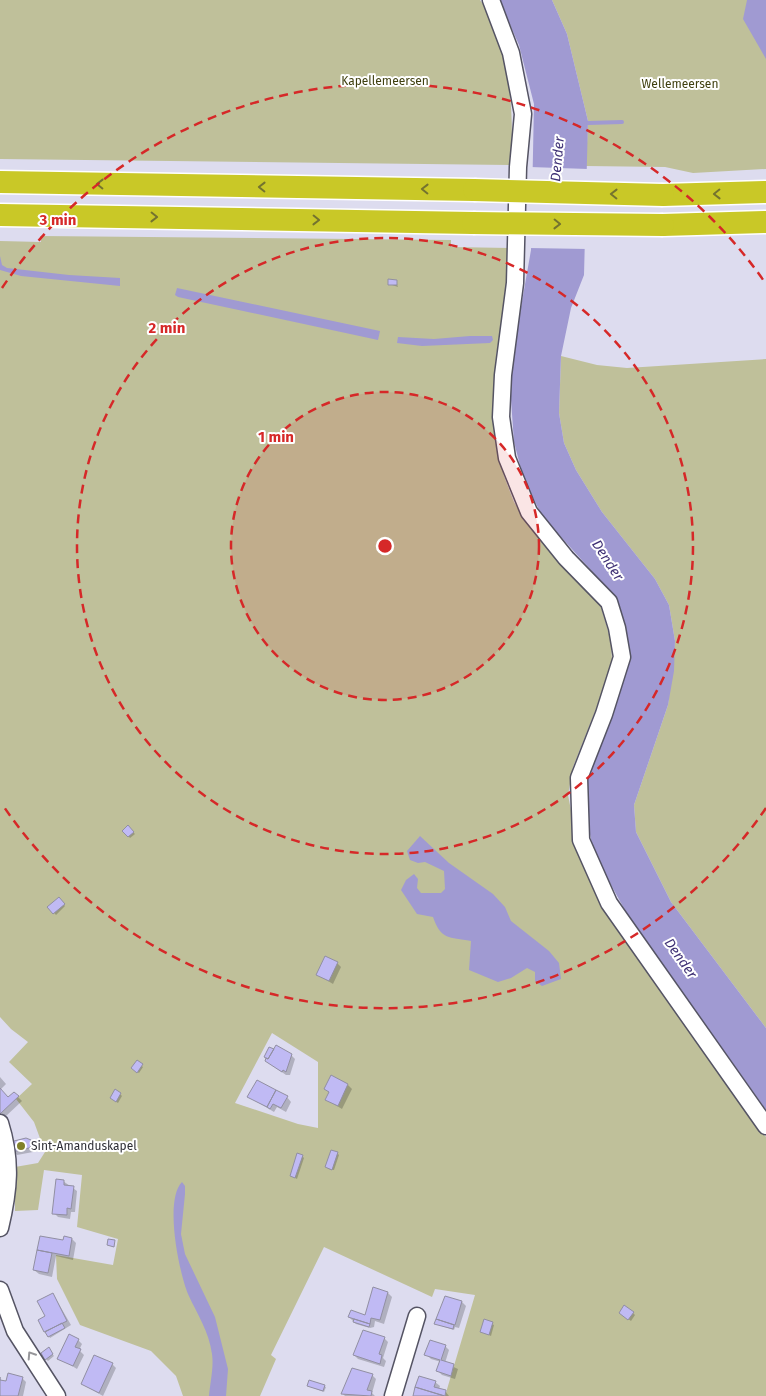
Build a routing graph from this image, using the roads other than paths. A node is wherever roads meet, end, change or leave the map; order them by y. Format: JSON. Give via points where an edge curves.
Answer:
{"nodes":[{"id":1,"x":491,"y":0,"type":"edge"},
{"id":2,"x":0,"y":182,"type":"edge"},
{"id":3,"x":766,"y":192,"type":"edge"},
{"id":4,"x":0,"y":215,"type":"edge"},
{"id":5,"x":766,"y":222,"type":"edge"},
{"id":6,"x":0,"y":1123,"type":"edge"},
{"id":7,"x":766,"y":1126,"type":"edge"},
{"id":8,"x":0,"y":1228,"type":"edge"},
{"id":9,"x":0,"y":1290,"type":"edge"},
{"id":10,"x":417,"y":1316,"type":"dead end"},
{"id":11,"x":57,"y":1396,"type":"edge"},
{"id":12,"x":393,"y":1396,"type":"edge"}],
"edges":[{"from":1,"to":7,"type":"street","via":[[511,53],[523,114],[515,283],[502,375],[501,417],[507,458],[529,512],[566,558],[609,602],[622,658],[579,778],[581,840],[610,904]]},
{"from":3,"to":2,"type":"highway","one_way":true,"bridge":true,"via":[[663,195]]},
{"from":4,"to":5,"type":"highway","one_way":true,"bridge":true,"via":[[663,225]]},
{"from":6,"to":8,"type":"street","via":[[8,1148],[9,1173]]},
{"from":11,"to":9,"type":"street","one_way":true,"via":[[15,1331]]},
{"from":10,"to":12,"type":"street"}]}
